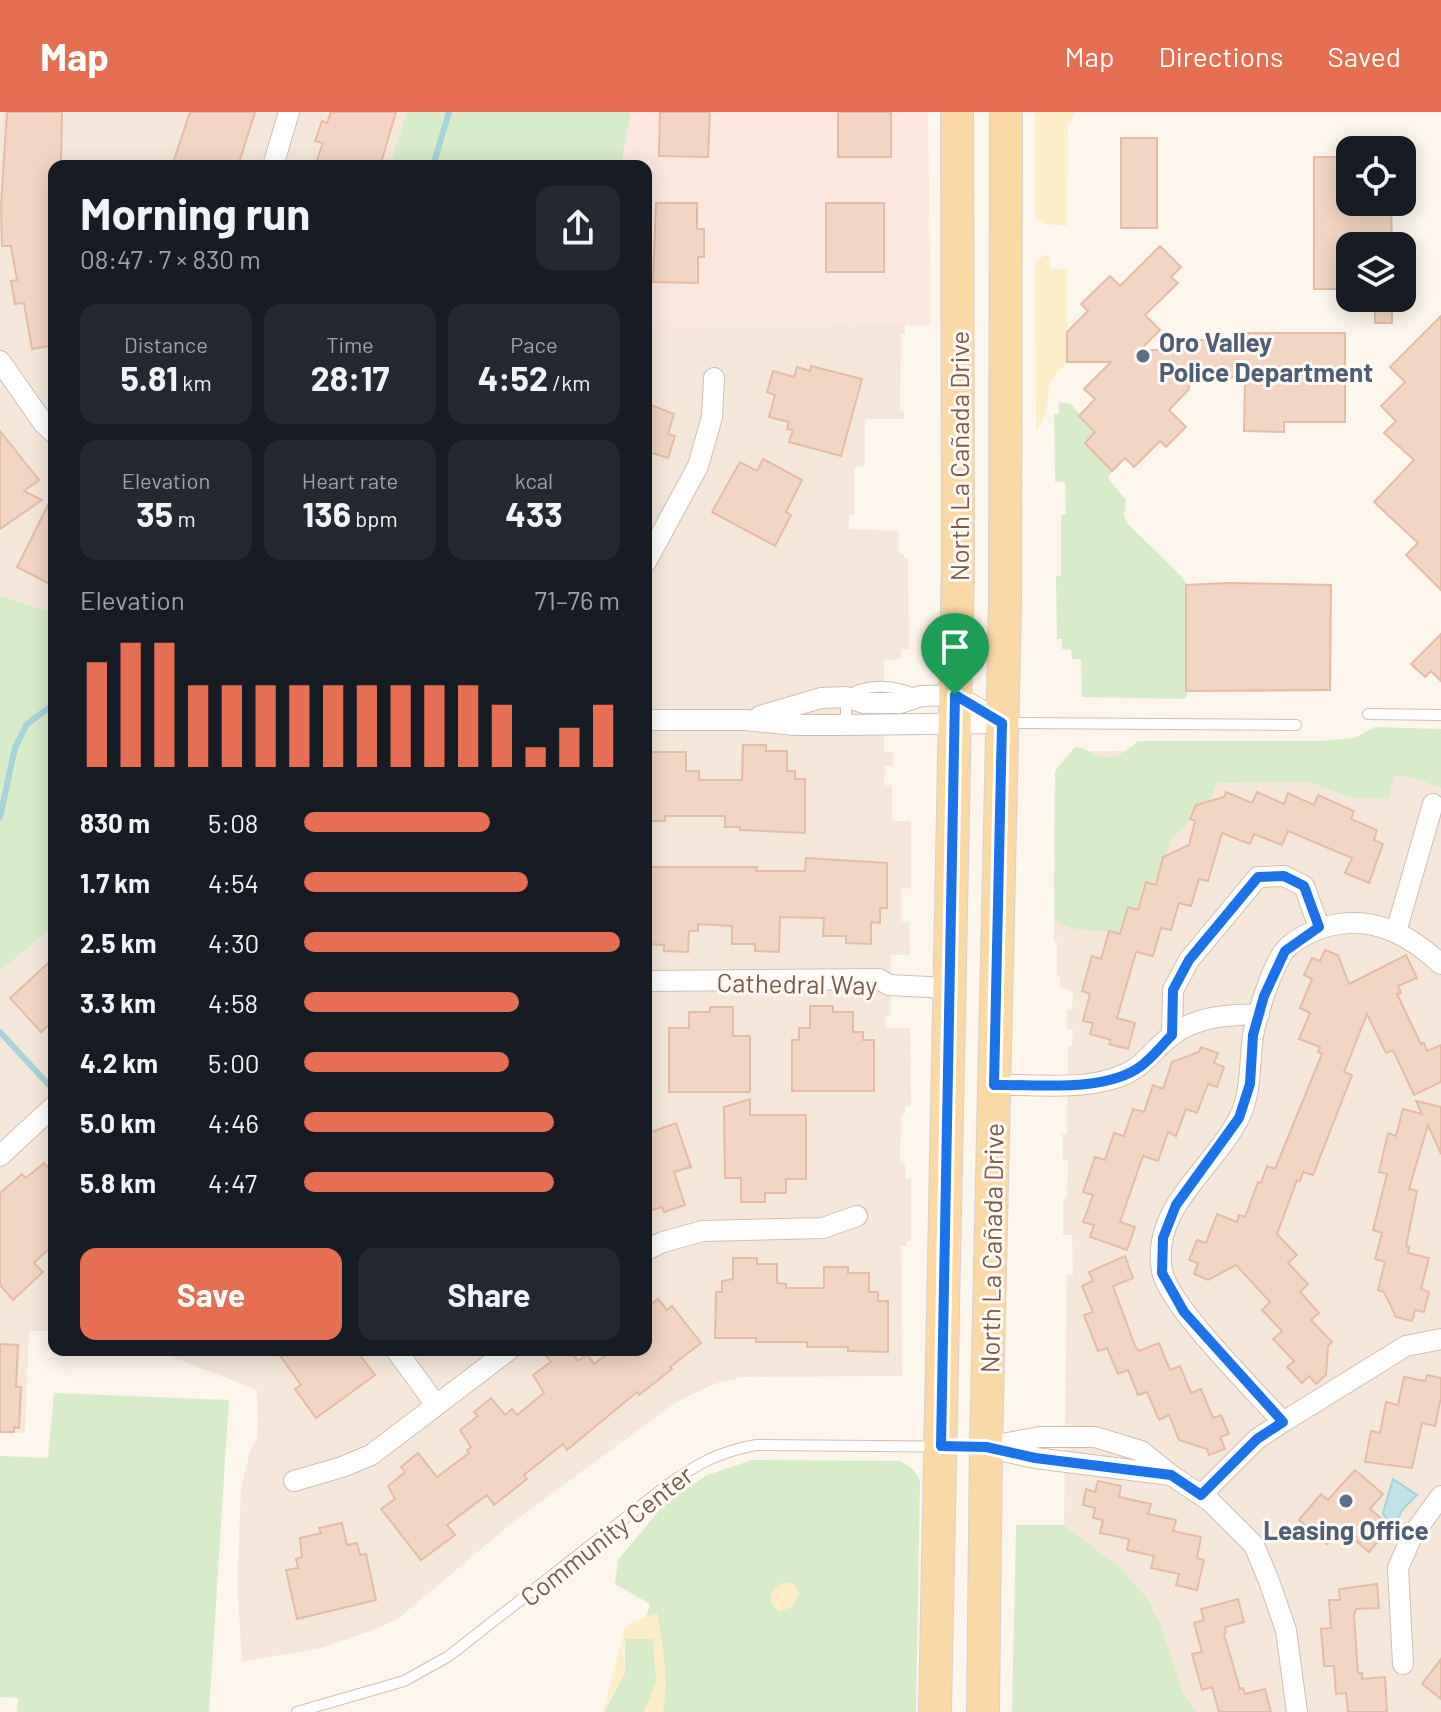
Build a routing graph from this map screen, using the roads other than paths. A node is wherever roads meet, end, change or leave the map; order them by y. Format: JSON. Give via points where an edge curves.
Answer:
{"nodes":[{"id":1,"x":289,"y":112,"type":"edge"},
{"id":2,"x":957,"y":112,"type":"edge"},
{"id":3,"x":1006,"y":112,"type":"edge"},
{"id":4,"x":275,"y":160,"type":"edge"},
{"id":5,"x":0,"y":361,"type":"edge"},
{"id":6,"x":714,"y":378,"type":"dead end"},
{"id":7,"x":48,"y":428,"type":"edge"},
{"id":8,"x":652,"y":551,"type":"edge"},
{"id":9,"x":846,"y":697,"type":"junction"},
{"id":10,"x":955,"y":710,"type":"junction"},
{"id":11,"x":1368,"y":714,"type":"dead end"},
{"id":12,"x":1441,"y":715,"type":"edge"},
{"id":13,"x":652,"y":720,"type":"edge"},
{"id":14,"x":745,"y":720,"type":"junction"},
{"id":15,"x":1002,"y":723,"type":"junction"},
{"id":16,"x":846,"y":725,"type":"junction"},
{"id":17,"x":1296,"y":725,"type":"dead end"},
{"id":18,"x":1433,"y":804,"type":"dead end"},
{"id":19,"x":1319,"y":927,"type":"junction"},
{"id":20,"x":1396,"y":932,"type":"junction"},
{"id":21,"x":1441,"y":964,"type":"edge"},
{"id":22,"x":652,"y":981,"type":"edge"},
{"id":23,"x":948,"y":988,"type":"junction"},
{"id":24,"x":1259,"y":1014,"type":"junction"},
{"id":25,"x":1172,"y":1035,"type":"junction"},
{"id":26,"x":994,"y":1085,"type":"junction"},
{"id":27,"x":48,"y":1113,"type":"edge"},
{"id":28,"x":0,"y":1156,"type":"edge"},
{"id":29,"x":857,"y":1216,"type":"dead end"},
{"id":30,"x":652,"y":1247,"type":"edge"},
{"id":31,"x":1441,"y":1339,"type":"edge"},
{"id":32,"x":400,"y":1356,"type":"edge"},
{"id":33,"x":501,"y":1356,"type":"edge"},
{"id":34,"x":436,"y":1405,"type":"junction"},
{"id":35,"x":1283,"y":1422,"type":"junction"},
{"id":36,"x":941,"y":1446,"type":"junction"},
{"id":37,"x":986,"y":1447,"type":"junction"},
{"id":38,"x":1171,"y":1475,"type":"junction"},
{"id":39,"x":294,"y":1481,"type":"dead end"},
{"id":40,"x":1201,"y":1495,"type":"junction"},
{"id":41,"x":1441,"y":1496,"type":"edge"},
{"id":42,"x":1403,"y":1664,"type":"dead end"},
{"id":43,"x":297,"y":1712,"type":"edge"},
{"id":44,"x":935,"y":1712,"type":"edge"},
{"id":45,"x":983,"y":1712,"type":"edge"},
{"id":46,"x":1297,"y":1712,"type":"edge"}],
"edges":[{"from":1,"to":4,"type":"street"},
{"from":2,"to":10,"type":"main road","name":"North La Cañada Drive"},
{"from":3,"to":15,"type":"main road","name":"North La Cañada Drive"},
{"from":5,"to":7,"type":"street"},
{"from":6,"to":8,"type":"street","via":[[712,417],[698,466]]},
{"from":9,"to":10,"type":"street","via":[[900,703],[921,696]]},
{"from":9,"to":14,"type":"street","via":[[815,699]]},
{"from":9,"to":16,"type":"lane"},
{"from":10,"to":15,"type":"street"},
{"from":10,"to":15,"type":"street"},
{"from":10,"to":16,"type":"street"},
{"from":10,"to":23,"type":"main road","name":"North La Cañada Drive"},
{"from":11,"to":12,"type":"lane"},
{"from":13,"to":14,"type":"street"},
{"from":14,"to":16,"type":"street"},
{"from":15,"to":17,"type":"lane"},
{"from":15,"to":26,"type":"main road","name":"North La Cañada Drive"},
{"from":18,"to":20,"type":"street"},
{"from":19,"to":20,"type":"street","via":[[1356,922]]},
{"from":19,"to":24,"type":"street","via":[[1285,951]]},
{"from":19,"to":25,"type":"street","via":[[1304,886],[1284,876],[1258,877],[1173,990]]},
{"from":20,"to":21,"type":"street","via":[[1417,942]]},
{"from":22,"to":23,"type":"street","name":"Cathedral Way","via":[[879,979],[889,985]]},
{"from":23,"to":36,"type":"main road","name":"North La Cañada Drive"},
{"from":24,"to":25,"type":"street","via":[[1211,1016]]},
{"from":24,"to":35,"type":"street","via":[[1250,1084],[1239,1118],[1176,1205],[1163,1238],[1162,1273],[1184,1312]]},
{"from":25,"to":26,"type":"street","via":[[1140,1067],[1113,1079]]},
{"from":26,"to":37,"type":"main road","name":"North La Cañada Drive"},
{"from":27,"to":28,"type":"street"},
{"from":29,"to":30,"type":"street","via":[[823,1228],[703,1231]]},
{"from":31,"to":35,"type":"street","via":[[1406,1346]]},
{"from":32,"to":34,"type":"street"},
{"from":33,"to":34,"type":"street"},
{"from":34,"to":39,"type":"street","via":[[371,1455]]},
{"from":35,"to":40,"type":"street","via":[[1257,1439]]},
{"from":36,"to":37,"type":"lane","name":"Community Center"},
{"from":36,"to":43,"type":"lane","name":"Community Center","via":[[756,1445],[703,1460],[449,1656],[404,1681]]},
{"from":36,"to":44,"type":"main road","name":"North La Cañada Drive"},
{"from":37,"to":38,"type":"street","name":"Community Center"},
{"from":37,"to":38,"type":"street","name":"Community Center","via":[[1040,1437],[1095,1437],[1141,1451]]},
{"from":37,"to":45,"type":"main road","name":"North La Cañada Drive"},
{"from":38,"to":40,"type":"street","name":"Community Center"},
{"from":40,"to":46,"type":"street","name":"Community Center","via":[[1254,1545],[1286,1630]]},
{"from":41,"to":42,"type":"street","via":[[1412,1536],[1398,1568]]}]}
